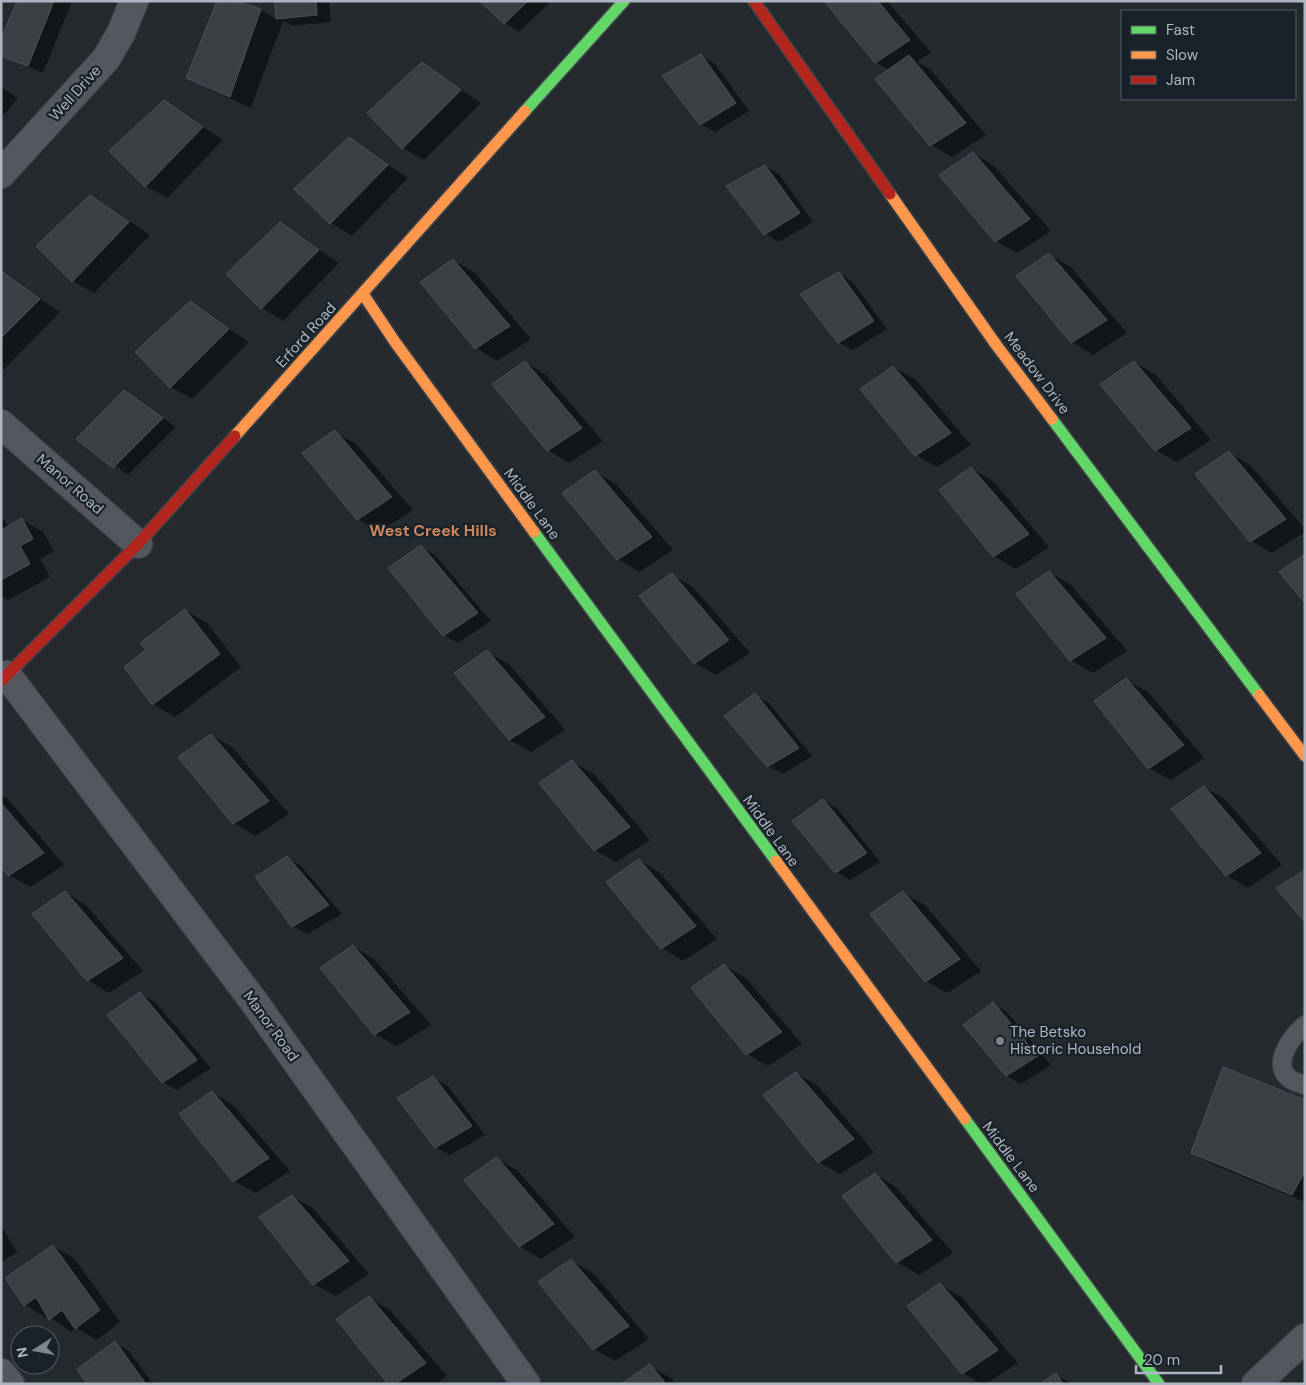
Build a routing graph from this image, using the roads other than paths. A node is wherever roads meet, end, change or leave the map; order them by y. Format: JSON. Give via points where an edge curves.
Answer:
{"nodes":[{"id":1,"x":134,"y":1,"type":"edge"},
{"id":2,"x":624,"y":1,"type":"edge"},
{"id":3,"x":754,"y":1,"type":"edge"},
{"id":4,"x":1,"y":174,"type":"edge"},
{"id":5,"x":363,"y":294,"type":"junction"},
{"id":6,"x":1,"y":424,"type":"edge"},
{"id":7,"x":138,"y":544,"type":"junction"},
{"id":8,"x":3,"y":676,"type":"edge"},
{"id":9,"x":1305,"y":756,"type":"edge"},
{"id":10,"x":1305,"y":1025,"type":"edge"},
{"id":11,"x":1305,"y":1085,"type":"edge"},
{"id":12,"x":1305,"y":1338,"type":"edge"},
{"id":13,"x":1,"y":1373,"type":"edge"},
{"id":14,"x":10,"y":1384,"type":"edge"},
{"id":15,"x":526,"y":1384,"type":"edge"},
{"id":16,"x":1159,"y":1384,"type":"edge"},
{"id":17,"x":1256,"y":1384,"type":"edge"}],
"edges":[{"from":1,"to":4,"type":"street","name":"Well Drive","via":[[106,59]]},
{"from":2,"to":5,"type":"street","name":"Erford Road"},
{"from":3,"to":9,"type":"street","name":"Meadow Drive","via":[[997,346]]},
{"from":5,"to":7,"type":"street","name":"Erford Road"},
{"from":5,"to":16,"type":"street","name":"Middle Lane"},
{"from":6,"to":7,"type":"street","name":"Manor Road"},
{"from":7,"to":8,"type":"street","name":"Erford Road"},
{"from":8,"to":15,"type":"street","name":"Manor Road","via":[[252,999]]},
{"from":10,"to":11,"type":"lane","via":[[1287,1046],[1282,1061],[1283,1072]]},
{"from":12,"to":17,"type":"street"},
{"from":13,"to":14,"type":"street"}]}
